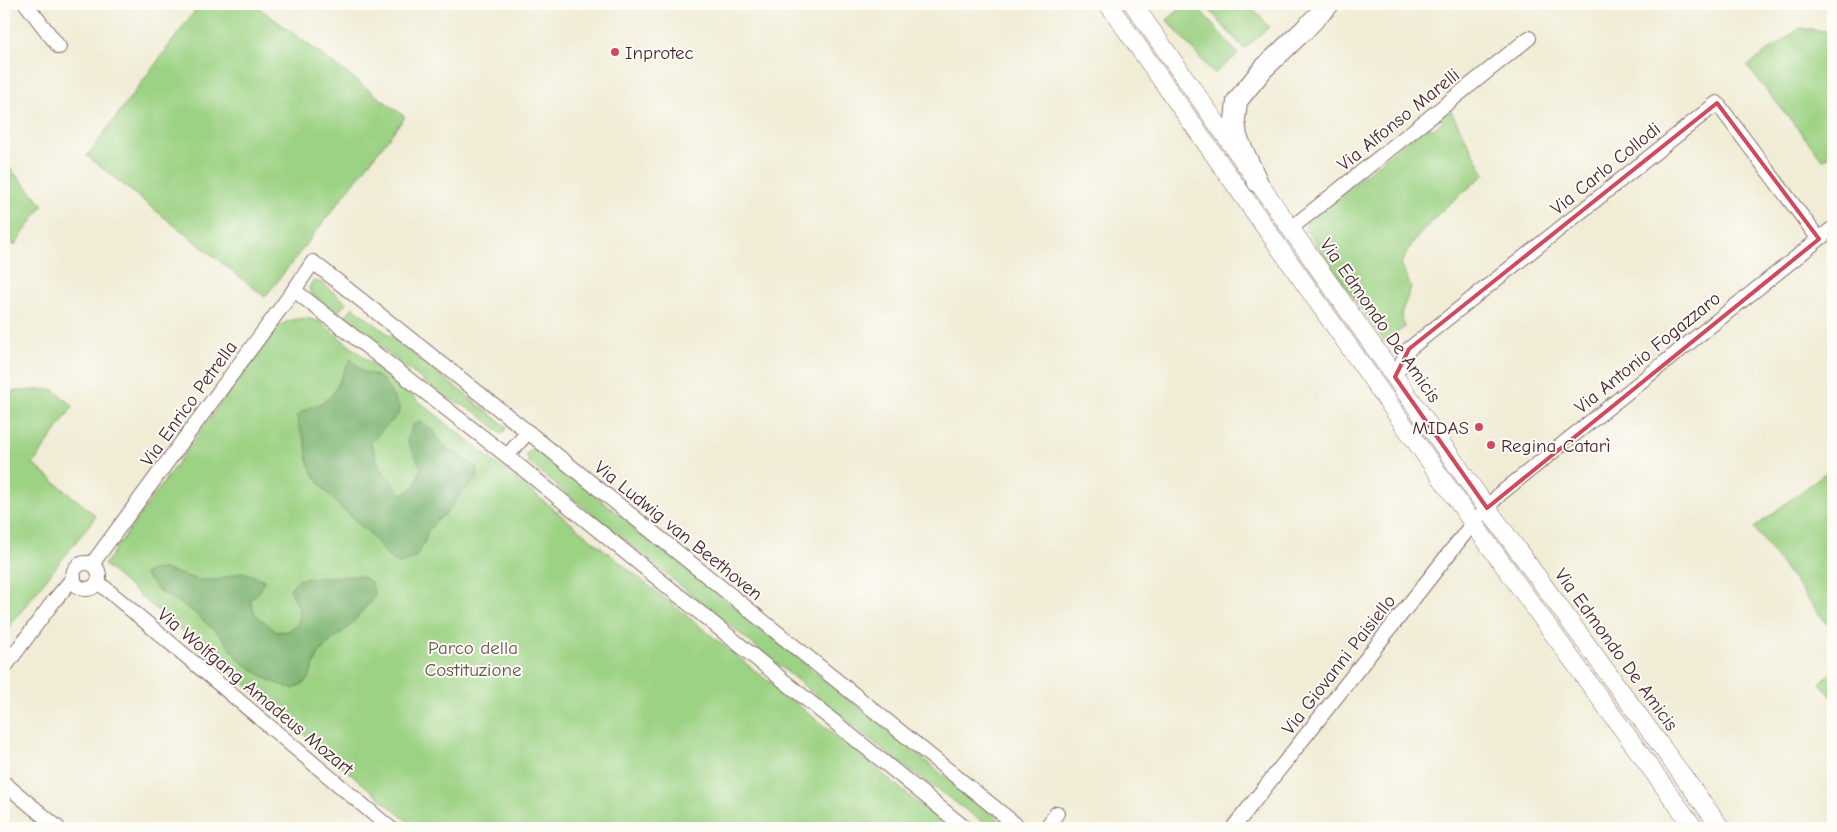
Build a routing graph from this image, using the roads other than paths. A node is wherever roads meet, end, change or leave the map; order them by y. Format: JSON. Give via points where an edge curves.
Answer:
{"nodes":[{"id":1,"x":26,"y":4,"type":"edge"},
{"id":2,"x":1108,"y":4,"type":"edge"},
{"id":3,"x":1133,"y":4,"type":"edge"},
{"id":4,"x":1329,"y":4,"type":"edge"},
{"id":5,"x":1530,"y":38,"type":"dead end"},
{"id":6,"x":59,"y":47,"type":"dead end"},
{"id":7,"x":1258,"y":183,"type":"junction"},
{"id":8,"x":1290,"y":228,"type":"junction"},
{"id":9,"x":1833,"y":228,"type":"edge"},
{"id":10,"x":1819,"y":239,"type":"junction"},
{"id":11,"x":313,"y":262,"type":"joint"},
{"id":12,"x":294,"y":290,"type":"junction"},
{"id":13,"x":1395,"y":377,"type":"junction"},
{"id":14,"x":528,"y":432,"type":"junction"},
{"id":15,"x":507,"y":456,"type":"junction"},
{"id":16,"x":1487,"y":508,"type":"junction"},
{"id":17,"x":1473,"y":523,"type":"junction"},
{"id":18,"x":92,"y":564,"type":"junction"},
{"id":19,"x":74,"y":577,"type":"junction"},
{"id":20,"x":98,"y":582,"type":"junction"},
{"id":21,"x":84,"y":588,"type":"junction"},
{"id":22,"x":25,"y":639,"type":"junction"},
{"id":23,"x":4,"y":668,"type":"edge"},
{"id":24,"x":4,"y":784,"type":"edge"},
{"id":25,"x":1057,"y":813,"type":"dead end"},
{"id":26,"x":58,"y":828,"type":"edge"},
{"id":27,"x":390,"y":828,"type":"edge"},
{"id":28,"x":965,"y":828,"type":"edge"},
{"id":29,"x":1020,"y":828,"type":"edge"},
{"id":30,"x":1046,"y":828,"type":"edge"},
{"id":31,"x":1232,"y":828,"type":"edge"},
{"id":32,"x":1694,"y":828,"type":"edge"},
{"id":33,"x":1721,"y":828,"type":"edge"}],
"edges":[{"from":1,"to":6,"type":"street"},
{"from":2,"to":17,"type":"main road"},
{"from":3,"to":7,"type":"main road","name":"Via Edmondo De Amicis"},
{"from":4,"to":7,"type":"highway","via":[[1263,69],[1237,101],[1237,137]]},
{"from":5,"to":8,"type":"street","name":"Via Alfonso Marelli"},
{"from":7,"to":8,"type":"main road","name":"Via Edmondo De Amicis"},
{"from":8,"to":13,"type":"main road","name":"Via Edmondo De Amicis"},
{"from":9,"to":10,"type":"street","name":"Via Antonio Fogazzaro"},
{"from":10,"to":13,"type":"street","name":"Via Carlo Collodi","via":[[1717,103],[1409,349]]},
{"from":10,"to":16,"type":"street","name":"Via Antonio Fogazzaro","via":[[1500,494]]},
{"from":11,"to":12,"type":"street","name":"Via Enrico Petrella"},
{"from":11,"to":14,"type":"street","name":"Via Ludwig van Beethoven"},
{"from":12,"to":15,"type":"street"},
{"from":12,"to":18,"type":"street","name":"Via Enrico Petrella"},
{"from":13,"to":16,"type":"main road","name":"Via Edmondo De Amicis"},
{"from":14,"to":15,"type":"street"},
{"from":14,"to":29,"type":"street","name":"Via Ludwig van Beethoven"},
{"from":15,"to":28,"type":"street"},
{"from":16,"to":17,"type":"street","name":"Via Antonio Fogazzaro"},
{"from":16,"to":33,"type":"main road","name":"Via Edmondo De Amicis"},
{"from":17,"to":31,"type":"street","name":"Via Giovanni Paisiello"},
{"from":17,"to":32,"type":"main road"},
{"from":18,"to":19,"type":"street","via":[[81,564]]},
{"from":18,"to":20,"type":"street","via":[[99,572]]},
{"from":19,"to":21,"type":"street"},
{"from":19,"to":22,"type":"street"},
{"from":20,"to":21,"type":"street"},
{"from":20,"to":27,"type":"street","name":"Via Wolfgang Amadeus Mozart"},
{"from":21,"to":22,"type":"street","via":[[73,593]]},
{"from":22,"to":23,"type":"street"},
{"from":24,"to":26,"type":"street"},
{"from":25,"to":30,"type":"street"}]}
